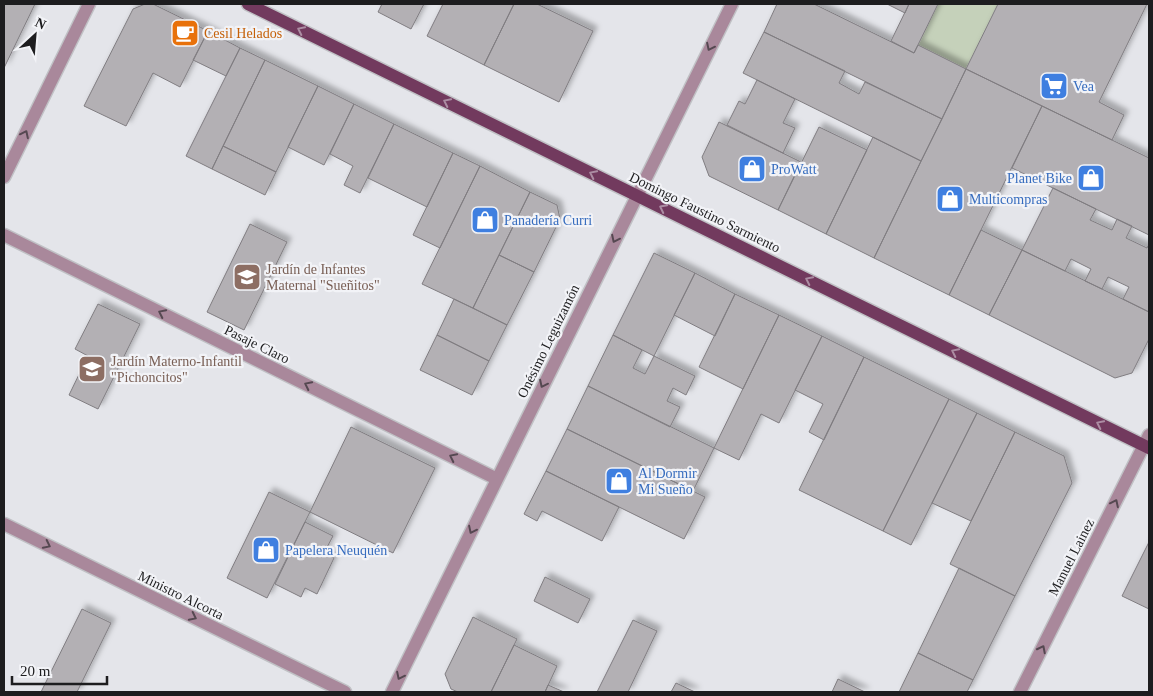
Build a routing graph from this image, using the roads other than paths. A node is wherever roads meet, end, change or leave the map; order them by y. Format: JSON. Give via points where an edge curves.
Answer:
{"nodes":[{"id":1,"x":89,"y":4,"type":"edge"},
{"id":2,"x":248,"y":4,"type":"edge"},
{"id":3,"x":732,"y":4,"type":"edge"},
{"id":4,"x":4,"y":178,"type":"edge"},
{"id":5,"x":637,"y":195,"type":"junction"},
{"id":6,"x":4,"y":235,"type":"edge"},
{"id":7,"x":1148,"y":443,"type":"edge"},
{"id":8,"x":497,"y":479,"type":"junction"},
{"id":9,"x":4,"y":524,"type":"edge"},
{"id":10,"x":345,"y":692,"type":"edge"},
{"id":11,"x":392,"y":692,"type":"edge"},
{"id":12,"x":1020,"y":692,"type":"edge"}],
"edges":[{"from":4,"to":1,"type":"street","one_way":true},
{"from":5,"to":2,"type":"main road","name":"Domingo Faustino Sarmiento","one_way":true},
{"from":3,"to":5,"type":"street","name":"Onésimo Leguizamón","one_way":true},
{"from":7,"to":5,"type":"main road","name":"Domingo Faustino Sarmiento","one_way":true},
{"from":5,"to":8,"type":"street","name":"Onésimo Leguizamón","one_way":true},
{"from":8,"to":6,"type":"street","name":"Pasaje Claro","one_way":true},
{"from":12,"to":7,"type":"street","name":"Manuel Lainez","one_way":true},
{"from":8,"to":11,"type":"street","name":"Onésimo Leguizamón","one_way":true},
{"from":9,"to":10,"type":"street","name":"Ministro Alcorta","one_way":true}]}
